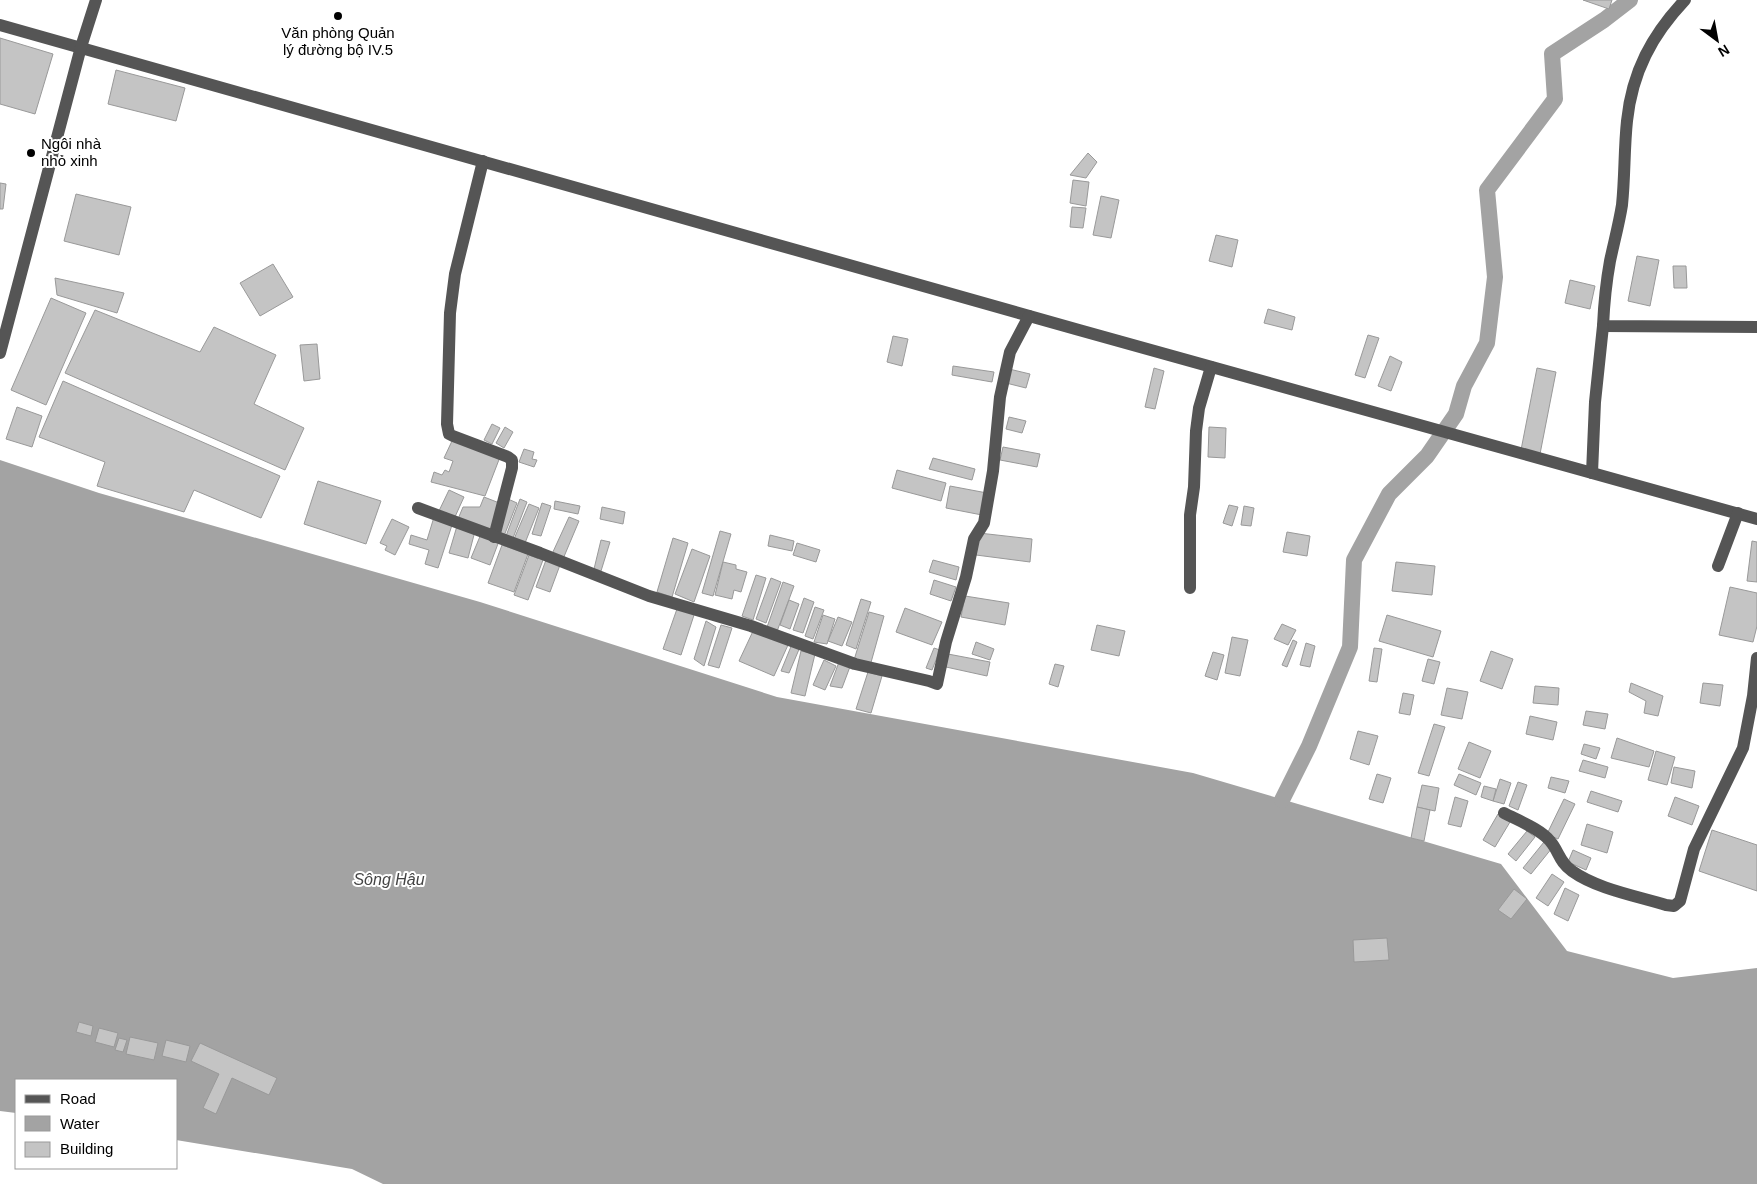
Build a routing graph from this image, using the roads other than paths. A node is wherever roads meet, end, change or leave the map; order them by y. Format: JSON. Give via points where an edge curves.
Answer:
{"nodes":[{"id":1,"x":96,"y":0,"type":"edge"},
{"id":2,"x":1685,"y":0,"type":"edge"},
{"id":3,"x":0,"y":25,"type":"edge"},
{"id":4,"x":81,"y":47,"type":"junction"},
{"id":5,"x":483,"y":161,"type":"junction"},
{"id":6,"x":1029,"y":316,"type":"junction"},
{"id":7,"x":1603,"y":326,"type":"junction"},
{"id":8,"x":1757,"y":327,"type":"edge"},
{"id":9,"x":0,"y":353,"type":"edge"},
{"id":10,"x":1211,"y":367,"type":"junction"},
{"id":11,"x":1592,"y":473,"type":"junction"},
{"id":12,"x":418,"y":508,"type":"dead end"},
{"id":13,"x":1738,"y":513,"type":"junction"},
{"id":14,"x":1757,"y":519,"type":"edge"},
{"id":15,"x":494,"y":537,"type":"junction"},
{"id":16,"x":1718,"y":566,"type":"dead end"},
{"id":17,"x":1190,"y":588,"type":"dead end"},
{"id":18,"x":1757,"y":658,"type":"edge"},
{"id":19,"x":1504,"y":813,"type":"dead end"}],
"edges":[{"from":1,"to":4,"type":"street"},
{"from":2,"to":7,"type":"street","via":[[1646,52],[1631,95],[1625,179],[1605,294]]},
{"from":3,"to":4,"type":"street"},
{"from":4,"to":5,"type":"street"},
{"from":4,"to":9,"type":"street"},
{"from":5,"to":6,"type":"street"},
{"from":5,"to":15,"type":"street","via":[[455,274],[450,313],[447,424],[449,434],[512,460]]},
{"from":6,"to":10,"type":"street"},
{"from":6,"to":15,"type":"street","via":[[1010,352],[1000,397],[984,523],[974,539],[937,684],[855,664],[751,626],[650,596]]},
{"from":7,"to":8,"type":"street"},
{"from":7,"to":11,"type":"street"},
{"from":10,"to":11,"type":"street"},
{"from":10,"to":17,"type":"street","via":[[1196,431],[1190,515]]},
{"from":11,"to":13,"type":"street"},
{"from":12,"to":15,"type":"street"},
{"from":13,"to":14,"type":"street"},
{"from":13,"to":16,"type":"street"},
{"from":18,"to":19,"type":"street","via":[[1743,748],[1694,849],[1684,892],[1674,906],[1596,884],[1572,871],[1542,834]]}]}
